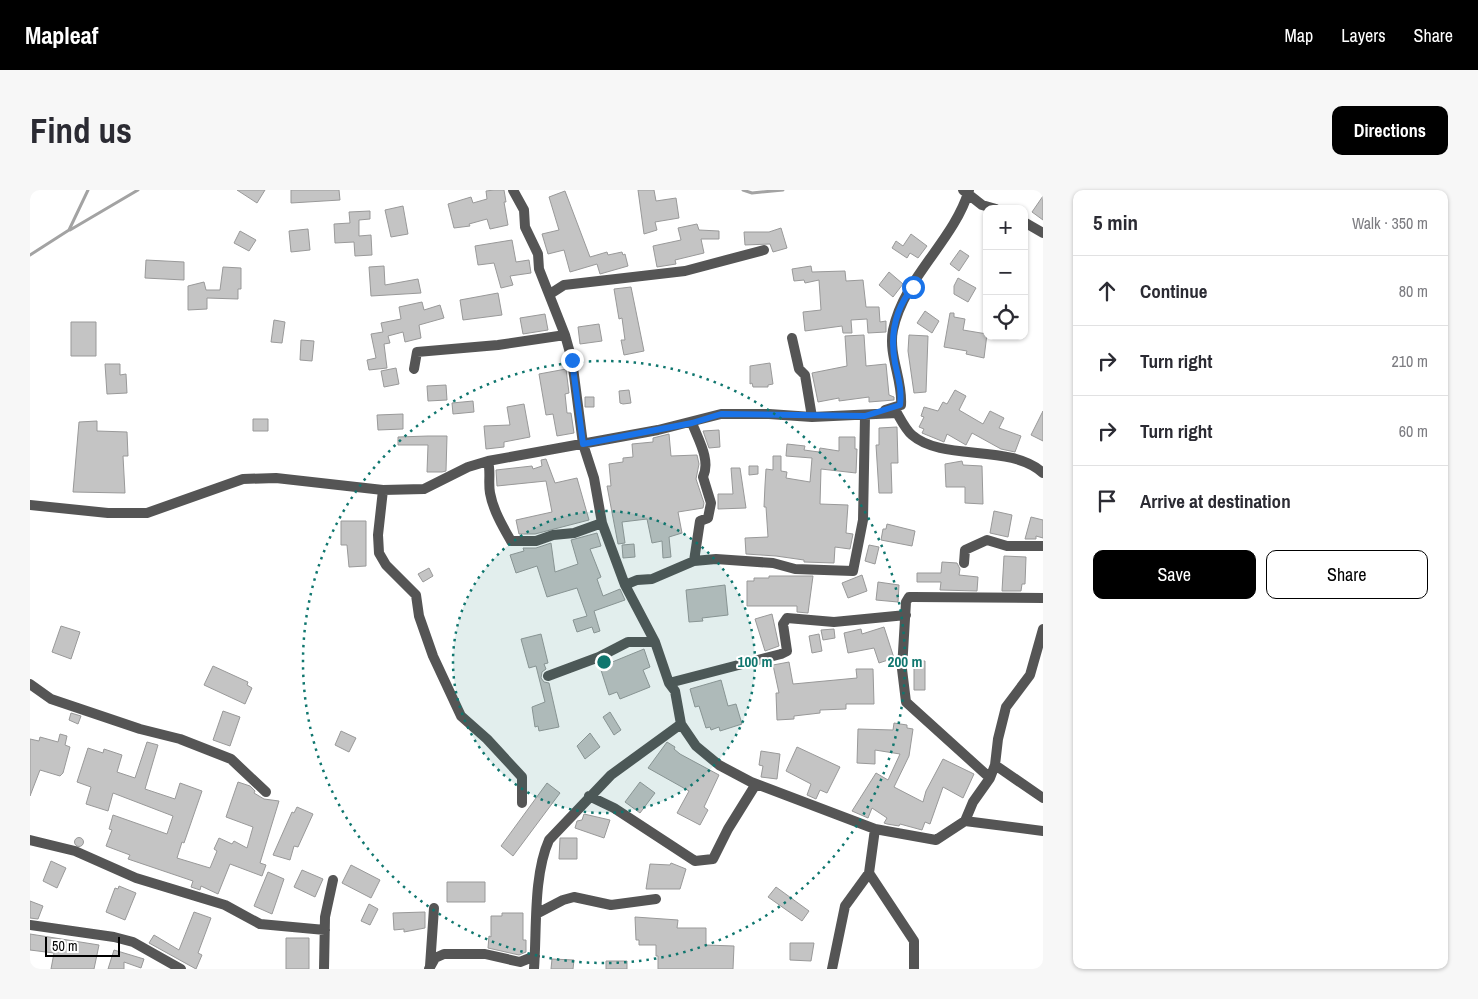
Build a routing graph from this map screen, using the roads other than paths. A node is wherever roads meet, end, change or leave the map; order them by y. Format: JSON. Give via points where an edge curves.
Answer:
{"nodes":[{"id":1,"x":513,"y":190,"type":"edge"},
{"id":2,"x":966,"y":192,"type":"edge"},
{"id":3,"x":985,"y":205,"type":"edge"},
{"id":4,"x":1028,"y":224,"type":"edge"},
{"id":5,"x":1043,"y":233,"type":"edge"},
{"id":6,"x":764,"y":250,"type":"dead end"},
{"id":7,"x":550,"y":294,"type":"junction"},
{"id":8,"x":565,"y":335,"type":"junction"},
{"id":9,"x":792,"y":338,"type":"dead end"},
{"id":10,"x":414,"y":369,"type":"dead end"},
{"id":11,"x":865,"y":416,"type":"junction"},
{"id":12,"x":812,"y":417,"type":"junction"},
{"id":13,"x":692,"y":423,"type":"junction"},
{"id":14,"x":583,"y":444,"type":"junction"},
{"id":15,"x":488,"y":461,"type":"junction"},
{"id":16,"x":1043,"y":473,"type":"edge"},
{"id":17,"x":383,"y":490,"type":"junction"},
{"id":18,"x":30,"y":505,"type":"edge"},
{"id":19,"x":602,"y":523,"type":"junction"},
{"id":20,"x":1043,"y":546,"type":"edge"},
{"id":21,"x":694,"y":561,"type":"junction"},
{"id":22,"x":964,"y":563,"type":"dead end"},
{"id":23,"x":625,"y":585,"type":"junction"},
{"id":24,"x":1043,"y":598,"type":"edge"},
{"id":25,"x":906,"y":615,"type":"junction"},
{"id":26,"x":1043,"y":629,"type":"edge"},
{"id":27,"x":655,"y":642,"type":"junction"},
{"id":28,"x":548,"y":676,"type":"dead end"},
{"id":29,"x":669,"y":683,"type":"junction"},
{"id":30,"x":30,"y":684,"type":"edge"},
{"id":31,"x":681,"y":724,"type":"junction"},
{"id":32,"x":995,"y":765,"type":"junction"},
{"id":33,"x":990,"y":778,"type":"junction"},
{"id":34,"x":756,"y":784,"type":"junction"},
{"id":35,"x":266,"y":792,"type":"dead end"},
{"id":36,"x":589,"y":796,"type":"junction"},
{"id":37,"x":1043,"y":798,"type":"edge"},
{"id":38,"x":522,"y":803,"type":"dead end"},
{"id":39,"x":965,"y":821,"type":"junction"},
{"id":40,"x":875,"y":829,"type":"junction"},
{"id":41,"x":1043,"y":831,"type":"edge"},
{"id":42,"x":30,"y":840,"type":"edge"},
{"id":43,"x":869,"y":873,"type":"junction"},
{"id":44,"x":333,"y":880,"type":"dead end"},
{"id":45,"x":656,"y":899,"type":"dead end"},
{"id":46,"x":434,"y":908,"type":"dead end"},
{"id":47,"x":538,"y":913,"type":"junction"},
{"id":48,"x":30,"y":925,"type":"edge"},
{"id":49,"x":325,"y":930,"type":"junction"},
{"id":50,"x":535,"y":956,"type":"junction"},
{"id":51,"x":181,"y":969,"type":"edge"},
{"id":52,"x":324,"y":969,"type":"edge"},
{"id":53,"x":430,"y":969,"type":"edge"},
{"id":54,"x":534,"y":969,"type":"edge"},
{"id":55,"x":832,"y":969,"type":"edge"},
{"id":56,"x":914,"y":969,"type":"edge"}],
"edges":[{"from":1,"to":7,"type":"street","via":[[524,210],[525,227],[538,254],[539,269]]},
{"from":2,"to":3,"type":"street"},
{"from":2,"to":11,"type":"street","via":[[961,212],[904,298],[893,329],[902,394],[900,405]]},
{"from":4,"to":5,"type":"street"},
{"from":6,"to":7,"type":"street","via":[[685,271],[564,285]]},
{"from":7,"to":8,"type":"street"},
{"from":8,"to":10,"type":"street","via":[[417,352]]},
{"from":8,"to":14,"type":"street","via":[[572,360]]},
{"from":9,"to":12,"type":"street","via":[[799,369],[805,375]]},
{"from":11,"to":12,"type":"street"},
{"from":11,"to":16,"type":"street","via":[[897,413],[911,435],[933,445],[1003,456],[1035,465]]},
{"from":11,"to":21,"type":"street","via":[[863,520],[853,572],[795,569],[763,562]]},
{"from":12,"to":13,"type":"street","via":[[721,414]]},
{"from":13,"to":14,"type":"street"},
{"from":13,"to":21,"type":"street","via":[[706,460],[703,477],[711,503],[708,518],[700,521]]},
{"from":14,"to":15,"type":"street"},
{"from":14,"to":19,"type":"street","via":[[594,478]]},
{"from":15,"to":17,"type":"street","via":[[468,467],[424,489]]},
{"from":15,"to":19,"type":"street","via":[[490,492],[511,541],[536,541]]},
{"from":17,"to":18,"type":"street","via":[[276,478],[243,479],[147,513],[108,513]]},
{"from":17,"to":38,"type":"street","via":[[379,553],[386,565],[416,595],[432,656],[461,716],[522,777]]},
{"from":19,"to":23,"type":"street"},
{"from":20,"to":22,"type":"street","via":[[1006,546],[987,540],[965,550]]},
{"from":21,"to":23,"type":"street","via":[[652,579]]},
{"from":23,"to":27,"type":"street"},
{"from":24,"to":25,"type":"street","via":[[909,597]]},
{"from":25,"to":29,"type":"street","via":[[834,622],[787,618],[783,624],[787,650],[782,654]]},
{"from":25,"to":33,"type":"street","via":[[902,669],[908,705]]},
{"from":26,"to":32,"type":"street","via":[[1030,675],[1006,707]]},
{"from":27,"to":28,"type":"street","via":[[628,642]]},
{"from":27,"to":29,"type":"street"},
{"from":29,"to":31,"type":"street","via":[[675,691]]},
{"from":30,"to":35,"type":"street","via":[[52,699],[180,739],[231,759]]},
{"from":31,"to":34,"type":"street","via":[[696,746],[719,764]]},
{"from":31,"to":36,"type":"street","via":[[611,774]]},
{"from":32,"to":33,"type":"street"},
{"from":32,"to":37,"type":"street"},
{"from":33,"to":39,"type":"street"},
{"from":34,"to":36,"type":"street","via":[[713,859],[695,861],[614,808]]},
{"from":34,"to":40,"type":"street"},
{"from":36,"to":47,"type":"street","via":[[549,840],[543,854]]},
{"from":39,"to":40,"type":"street","via":[[936,840]]},
{"from":39,"to":41,"type":"street"},
{"from":40,"to":43,"type":"street"},
{"from":42,"to":49,"type":"street","via":[[75,851],[136,878],[225,905],[260,924]]},
{"from":43,"to":55,"type":"street","via":[[845,906]]},
{"from":43,"to":56,"type":"street","via":[[914,940]]},
{"from":44,"to":49,"type":"street"},
{"from":45,"to":47,"type":"street","via":[[611,904],[574,897]]},
{"from":46,"to":53,"type":"street"},
{"from":47,"to":50,"type":"street"},
{"from":48,"to":51,"type":"street","via":[[114,936],[133,942]]},
{"from":49,"to":52,"type":"street"},
{"from":50,"to":53,"type":"street","via":[[520,962],[485,954],[444,954],[435,958]]},
{"from":50,"to":54,"type":"street"}]}
